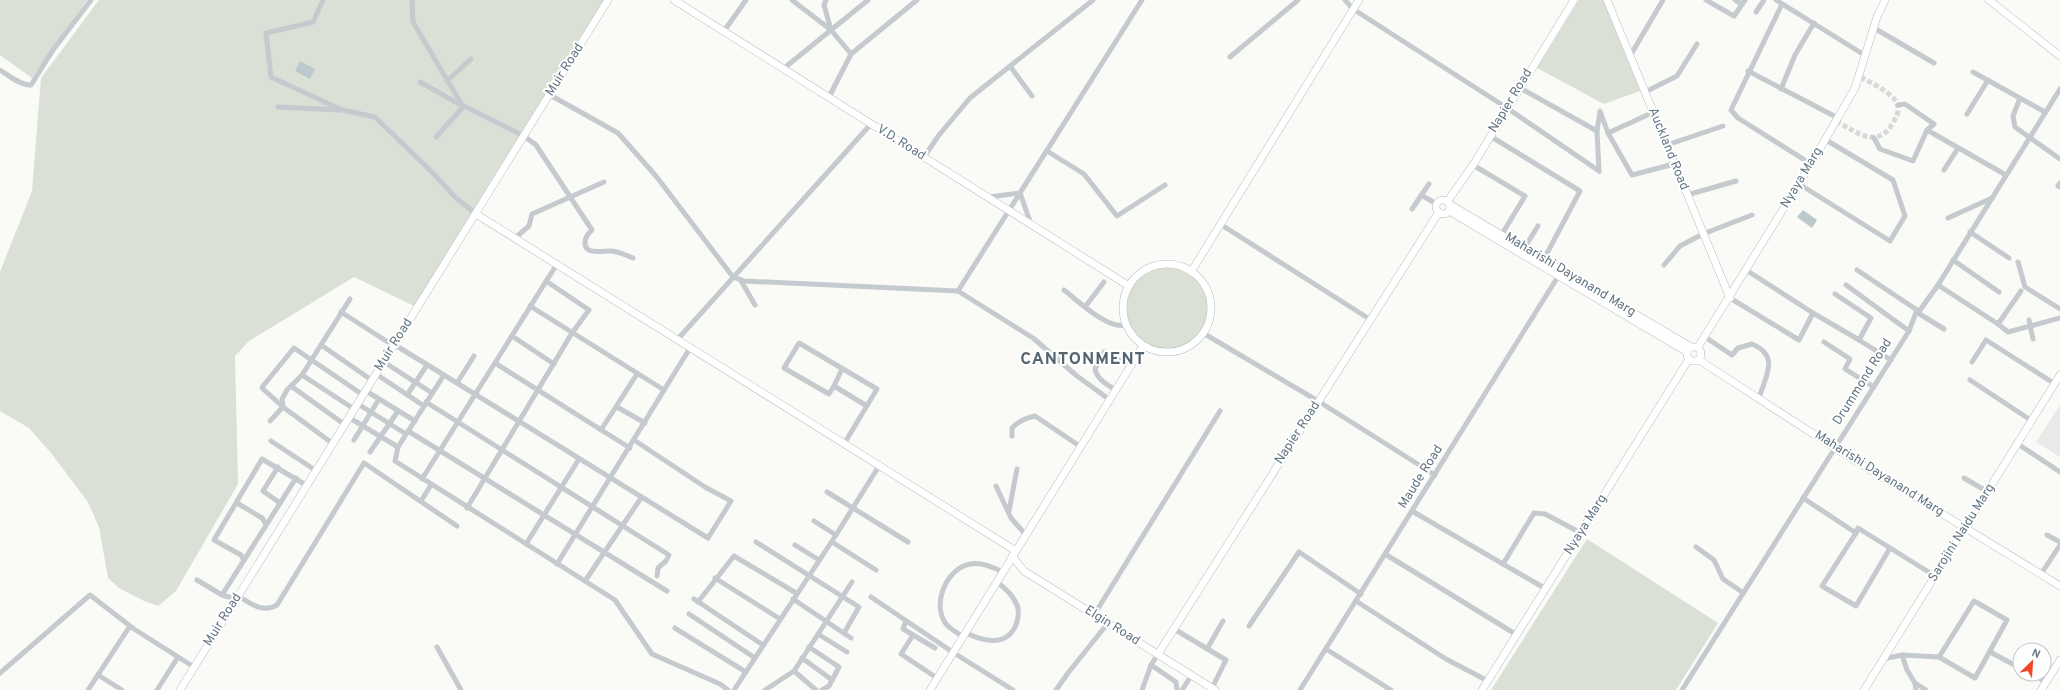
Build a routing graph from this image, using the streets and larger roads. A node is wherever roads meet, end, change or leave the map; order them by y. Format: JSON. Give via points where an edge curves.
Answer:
{"nodes":[{"id":1,"x":91,"y":0,"type":"edge"},
{"id":2,"x":323,"y":0,"type":"edge"},
{"id":3,"x":412,"y":0,"type":"edge"},
{"id":4,"x":608,"y":0,"type":"edge"},
{"id":5,"x":674,"y":0,"type":"edge"},
{"id":6,"x":746,"y":0,"type":"edge"},
{"id":7,"x":792,"y":0,"type":"edge"},
{"id":8,"x":868,"y":0,"type":"edge"},
{"id":9,"x":917,"y":0,"type":"edge"},
{"id":10,"x":1093,"y":0,"type":"edge"},
{"id":11,"x":1142,"y":0,"type":"edge"},
{"id":12,"x":1298,"y":0,"type":"edge"},
{"id":13,"x":1344,"y":0,"type":"edge"},
{"id":14,"x":1359,"y":0,"type":"edge"},
{"id":15,"x":1574,"y":0,"type":"edge"},
{"id":16,"x":1607,"y":0,"type":"edge"},
{"id":17,"x":1663,"y":0,"type":"edge"},
{"id":18,"x":1706,"y":0,"type":"edge"},
{"id":19,"x":1735,"y":0,"type":"edge"},
{"id":20,"x":1764,"y":0,"type":"edge"},
{"id":21,"x":1776,"y":0,"type":"edge"},
{"id":22,"x":1885,"y":0,"type":"edge"},
{"id":23,"x":1989,"y":0,"type":"edge"},
{"id":24,"x":824,"y":2,"type":"edge"},
{"id":25,"x":1743,"y":2,"type":"edge"},
{"id":26,"x":1782,"y":4,"type":"junction"},
{"id":27,"x":1353,"y":9,"type":"junction"},
{"id":28,"x":1756,"y":12,"type":"dead end"},
{"id":29,"x":1814,"y":23,"type":"junction"},
{"id":30,"x":1874,"y":28,"type":"junction"},
{"id":31,"x":831,"y":30,"type":"junction"},
{"id":32,"x":724,"y":32,"type":"junction"},
{"id":33,"x":1697,"y":44,"type":"dead end"},
{"id":34,"x":851,"y":54,"type":"junction"},
{"id":35,"x":1630,"y":56,"type":"junction"},
{"id":36,"x":1866,"y":56,"type":"junction"},
{"id":37,"x":2060,"y":56,"type":"edge"},
{"id":38,"x":1230,"y":57,"type":"dead end"},
{"id":39,"x":472,"y":59,"type":"dead end"},
{"id":40,"x":1934,"y":63,"type":"dead end"},
{"id":41,"x":1010,"y":66,"type":"junction"},
{"id":42,"x":783,"y":68,"type":"junction"},
{"id":43,"x":0,"y":70,"type":"edge"},
{"id":44,"x":1748,"y":71,"type":"junction"},
{"id":45,"x":1974,"y":72,"type":"dead end"},
{"id":46,"x":1988,"y":80,"type":"junction"},
{"id":47,"x":447,"y":81,"type":"junction"},
{"id":48,"x":420,"y":82,"type":"dead end"},
{"id":49,"x":1520,"y":88,"type":"junction"},
{"id":50,"x":1781,"y":89,"type":"junction"},
{"id":51,"x":2060,"y":89,"type":"edge"},
{"id":52,"x":1645,"y":92,"type":"junction"},
{"id":53,"x":550,"y":94,"type":"junction"},
{"id":54,"x":1032,"y":96,"type":"dead end"},
{"id":55,"x":828,"y":97,"type":"junction"},
{"id":56,"x":2020,"y":98,"type":"junction"},
{"id":57,"x":1898,"y":105,"type":"dead end"},
{"id":58,"x":463,"y":106,"type":"junction"},
{"id":59,"x":278,"y":107,"type":"dead end"},
{"id":60,"x":1507,"y":108,"type":"junction"},
{"id":61,"x":342,"y":110,"type":"junction"},
{"id":62,"x":1654,"y":112,"type":"junction"},
{"id":63,"x":2046,"y":112,"type":"junction"},
{"id":64,"x":1966,"y":114,"type":"dead end"},
{"id":65,"x":1838,"y":118,"type":"junction"},
{"id":66,"x":871,"y":124,"type":"junction"},
{"id":67,"x":1723,"y":126,"type":"dead end"},
{"id":68,"x":1927,"y":130,"type":"junction"},
{"id":69,"x":1597,"y":131,"type":"junction"},
{"id":70,"x":1608,"y":133,"type":"junction"},
{"id":71,"x":524,"y":136,"type":"junction"},
{"id":72,"x":1490,"y":136,"type":"junction"},
{"id":73,"x":436,"y":137,"type":"dead end"},
{"id":74,"x":2030,"y":137,"type":"junction"},
{"id":75,"x":1874,"y":138,"type":"dead end"},
{"id":76,"x":1826,"y":140,"type":"junction"},
{"id":77,"x":1667,"y":145,"type":"junction"},
{"id":78,"x":1958,"y":148,"type":"junction"},
{"id":79,"x":1047,"y":151,"type":"junction"},
{"id":80,"x":924,"y":157,"type":"junction"},
{"id":81,"x":2060,"y":159,"type":"edge"},
{"id":82,"x":1674,"y":164,"type":"junction"},
{"id":83,"x":1811,"y":164,"type":"junction"},
{"id":84,"x":1473,"y":165,"type":"junction"},
{"id":85,"x":1944,"y":170,"type":"dead end"},
{"id":86,"x":2006,"y":175,"type":"junction"},
{"id":87,"x":1736,"y":181,"type":"dead end"},
{"id":88,"x":604,"y":182,"type":"dead end"},
{"id":89,"x":2060,"y":183,"type":"edge"},
{"id":90,"x":1429,"y":184,"type":"dead end"},
{"id":91,"x":1799,"y":184,"type":"junction"},
{"id":92,"x":1165,"y":185,"type":"dead end"},
{"id":93,"x":2060,"y":187,"type":"edge"},
{"id":94,"x":1020,"y":193,"type":"junction"},
{"id":95,"x":1421,"y":195,"type":"junction"},
{"id":96,"x":1688,"y":195,"type":"junction"},
{"id":97,"x":570,"y":197,"type":"junction"},
{"id":98,"x":988,"y":197,"type":"junction"},
{"id":99,"x":1992,"y":197,"type":"junction"},
{"id":100,"x":1437,"y":204,"type":"junction"},
{"id":101,"x":1448,"y":206,"type":"junction"},
{"id":102,"x":1412,"y":209,"type":"dead end"},
{"id":103,"x":1009,"y":211,"type":"junction"},
{"id":104,"x":1439,"y":212,"type":"junction"},
{"id":105,"x":476,"y":214,"type":"junction"},
{"id":106,"x":1752,"y":215,"type":"dead end"},
{"id":107,"x":1948,"y":218,"type":"dead end"},
{"id":108,"x":1220,"y":224,"type":"junction"},
{"id":109,"x":1031,"y":225,"type":"junction"},
{"id":110,"x":1538,"y":226,"type":"dead end"},
{"id":111,"x":1970,"y":232,"type":"junction"},
{"id":112,"x":1502,"y":234,"type":"junction"},
{"id":113,"x":1703,"y":234,"type":"junction"},
{"id":114,"x":515,"y":238,"type":"junction"},
{"id":115,"x":1525,"y":247,"type":"junction"},
{"id":116,"x":633,"y":258,"type":"dead end"},
{"id":117,"x":1544,"y":258,"type":"junction"},
{"id":118,"x":2009,"y":258,"type":"dead end"},
{"id":119,"x":1953,"y":260,"type":"junction"},
{"id":120,"x":2018,"y":262,"type":"dead end"},
{"id":121,"x":557,"y":264,"type":"junction"},
{"id":122,"x":1664,"y":265,"type":"dead end"},
{"id":123,"x":1746,"y":270,"type":"junction"},
{"id":124,"x":1857,"y":270,"type":"dead end"},
{"id":125,"x":1191,"y":272,"type":"junction"},
{"id":126,"x":1559,"y":275,"type":"junction"},
{"id":127,"x":733,"y":277,"type":"junction"},
{"id":128,"x":740,"y":279,"type":"junction"},
{"id":129,"x":546,"y":281,"type":"junction"},
{"id":130,"x":1104,"y":282,"type":"dead end"},
{"id":131,"x":1846,"y":285,"type":"dead end"},
{"id":132,"x":1938,"y":285,"type":"junction"},
{"id":133,"x":1129,"y":286,"type":"junction"},
{"id":134,"x":1064,"y":290,"type":"dead end"},
{"id":135,"x":958,"y":291,"type":"junction"},
{"id":136,"x":2021,"y":291,"type":"dead end"},
{"id":137,"x":1999,"y":292,"type":"dead end"},
{"id":138,"x":1835,"y":294,"type":"dead end"},
{"id":139,"x":1730,"y":298,"type":"junction"},
{"id":140,"x":350,"y":299,"type":"dead end"},
{"id":141,"x":755,"y":305,"type":"dead end"},
{"id":142,"x":530,"y":306,"type":"junction"},
{"id":143,"x":1085,"y":307,"type":"junction"},
{"id":144,"x":2060,"y":309,"type":"edge"},
{"id":145,"x":342,"y":312,"type":"junction"},
{"id":146,"x":1918,"y":312,"type":"junction"},
{"id":147,"x":1813,"y":313,"type":"junction"},
{"id":148,"x":2060,"y":318,"type":"edge"},
{"id":149,"x":1372,"y":320,"type":"junction"},
{"id":150,"x":2029,"y":320,"type":"dead end"},
{"id":151,"x":1998,"y":324,"type":"junction"},
{"id":152,"x":1126,"y":325,"type":"junction"},
{"id":153,"x":2031,"y":326,"type":"junction"},
{"id":154,"x":1944,"y":329,"type":"dead end"},
{"id":155,"x":1909,"y":331,"type":"junction"},
{"id":156,"x":572,"y":333,"type":"junction"},
{"id":157,"x":1203,"y":333,"type":"junction"},
{"id":158,"x":512,"y":336,"type":"junction"},
{"id":159,"x":1705,"y":337,"type":"junction"},
{"id":160,"x":2033,"y":339,"type":"dead end"},
{"id":161,"x":677,"y":340,"type":"junction"},
{"id":162,"x":1859,"y":340,"type":"junction"},
{"id":163,"x":1824,"y":342,"type":"dead end"},
{"id":164,"x":321,"y":345,"type":"junction"},
{"id":165,"x":395,"y":346,"type":"junction"},
{"id":166,"x":1143,"y":346,"type":"junction"},
{"id":167,"x":690,"y":348,"type":"junction"},
{"id":168,"x":1691,"y":351,"type":"junction"},
{"id":169,"x":474,"y":356,"type":"dead end"},
{"id":170,"x":312,"y":359,"type":"junction"},
{"id":171,"x":1699,"y":360,"type":"junction"},
{"id":172,"x":1891,"y":360,"type":"junction"},
{"id":173,"x":384,"y":362,"type":"junction"},
{"id":174,"x":1972,"y":362,"type":"dead end"},
{"id":175,"x":495,"y":363,"type":"junction"},
{"id":176,"x":554,"y":364,"type":"junction"},
{"id":177,"x":428,"y":365,"type":"junction"},
{"id":178,"x":1130,"y":367,"type":"junction"},
{"id":179,"x":842,"y":369,"type":"junction"},
{"id":180,"x":637,"y":374,"type":"junction"},
{"id":181,"x":302,"y":375,"type":"junction"},
{"id":182,"x":444,"y":375,"type":"junction"},
{"id":183,"x":2060,"y":375,"type":"edge"},
{"id":184,"x":374,"y":378,"type":"junction"},
{"id":185,"x":1970,"y":380,"type":"dead end"},
{"id":186,"x":416,"y":382,"type":"junction"},
{"id":187,"x":457,"y":383,"type":"junction"},
{"id":188,"x":2055,"y":384,"type":"junction"},
{"id":189,"x":291,"y":386,"type":"junction"},
{"id":190,"x":834,"y":386,"type":"junction"},
{"id":191,"x":1874,"y":387,"type":"junction"},
{"id":192,"x":538,"y":390,"type":"junction"},
{"id":193,"x":664,"y":390,"type":"junction"},
{"id":194,"x":1116,"y":390,"type":"junction"},
{"id":195,"x":365,"y":393,"type":"junction"},
{"id":196,"x":432,"y":393,"type":"junction"},
{"id":197,"x":476,"y":394,"type":"junction"},
{"id":198,"x":407,"y":395,"type":"junction"},
{"id":199,"x":1759,"y":398,"type":"junction"},
{"id":200,"x":379,"y":399,"type":"junction"},
{"id":201,"x":1110,"y":400,"type":"junction"},
{"id":202,"x":1318,"y":402,"type":"junction"},
{"id":203,"x":425,"y":404,"type":"junction"},
{"id":204,"x":356,"y":406,"type":"junction"},
{"id":205,"x":867,"y":406,"type":"junction"},
{"id":206,"x":283,"y":407,"type":"junction"},
{"id":207,"x":617,"y":407,"type":"junction"},
{"id":208,"x":398,"y":411,"type":"junction"},
{"id":209,"x":1220,"y":411,"type":"dead end"},
{"id":210,"x":371,"y":412,"type":"junction"},
{"id":211,"x":348,"y":416,"type":"junction"},
{"id":212,"x":270,"y":421,"type":"dead end"},
{"id":213,"x":415,"y":421,"type":"junction"},
{"id":214,"x":2032,"y":421,"type":"junction"},
{"id":215,"x":458,"y":422,"type":"junction"},
{"id":216,"x":520,"y":422,"type":"junction"},
{"id":217,"x":645,"y":423,"type":"junction"},
{"id":218,"x":344,"y":424,"type":"junction"},
{"id":219,"x":390,"y":424,"type":"junction"},
{"id":220,"x":363,"y":425,"type":"junction"},
{"id":221,"x":601,"y":430,"type":"junction"},
{"id":222,"x":407,"y":433,"type":"junction"},
{"id":223,"x":1012,"y":436,"type":"dead end"},
{"id":224,"x":381,"y":437,"type":"junction"},
{"id":225,"x":354,"y":440,"type":"dead end"},
{"id":226,"x":634,"y":440,"type":"junction"},
{"id":227,"x":271,"y":441,"type":"dead end"},
{"id":228,"x":332,"y":443,"type":"junction"},
{"id":229,"x":844,"y":444,"type":"junction"},
{"id":230,"x":2018,"y":444,"type":"junction"},
{"id":231,"x":1081,"y":446,"type":"junction"},
{"id":232,"x":398,"y":447,"type":"junction"},
{"id":233,"x":630,"y":448,"type":"junction"},
{"id":234,"x":1835,"y":448,"type":"junction"},
{"id":235,"x":502,"y":450,"type":"junction"},
{"id":236,"x":440,"y":451,"type":"junction"},
{"id":237,"x":370,"y":452,"type":"dead end"},
{"id":238,"x":580,"y":459,"type":"junction"},
{"id":239,"x":879,"y":466,"type":"junction"},
{"id":240,"x":278,"y":467,"type":"junction"},
{"id":241,"x":1017,"y":469,"type":"dead end"},
{"id":242,"x":315,"y":470,"type":"junction"},
{"id":243,"x":2060,"y":472,"type":"edge"},
{"id":244,"x":1435,"y":475,"type":"junction"},
{"id":245,"x":611,"y":477,"type":"junction"},
{"id":246,"x":296,"y":478,"type":"junction"},
{"id":247,"x":1964,"y":478,"type":"dead end"},
{"id":248,"x":422,"y":479,"type":"junction"},
{"id":249,"x":485,"y":479,"type":"junction"},
{"id":250,"x":306,"y":485,"type":"junction"},
{"id":251,"x":431,"y":485,"type":"junction"},
{"id":252,"x":996,"y":486,"type":"dead end"},
{"id":253,"x":561,"y":488,"type":"junction"},
{"id":254,"x":827,"y":492,"type":"dead end"},
{"id":255,"x":1988,"y":492,"type":"junction"},
{"id":256,"x":641,"y":498,"type":"junction"},
{"id":257,"x":1803,"y":498,"type":"junction"},
{"id":258,"x":421,"y":501,"type":"junction"},
{"id":259,"x":237,"y":503,"type":"junction"},
{"id":260,"x":280,"y":503,"type":"junction"},
{"id":261,"x":592,"y":506,"type":"junction"},
{"id":262,"x":467,"y":508,"type":"junction"},
{"id":263,"x":853,"y":508,"type":"junction"},
{"id":264,"x":1009,"y":511,"type":"junction"},
{"id":265,"x":1412,"y":511,"type":"junction"},
{"id":266,"x":544,"y":516,"type":"junction"},
{"id":267,"x":814,"y":521,"type":"dead end"},
{"id":268,"x":266,"y":524,"type":"junction"},
{"id":269,"x":457,"y":526,"type":"dead end"},
{"id":270,"x":621,"y":526,"type":"junction"},
{"id":271,"x":1965,"y":528,"type":"junction"},
{"id":272,"x":1581,"y":532,"type":"junction"},
{"id":273,"x":1856,"y":533,"type":"junction"},
{"id":274,"x":576,"y":535,"type":"junction"},
{"id":275,"x":836,"y":535,"type":"junction"},
{"id":276,"x":1026,"y":535,"type":"junction"},
{"id":277,"x":2047,"y":536,"type":"dead end"},
{"id":278,"x":756,"y":542,"type":"dead end"},
{"id":279,"x":832,"y":542,"type":"junction"},
{"id":280,"x":908,"y":542,"type":"dead end"},
{"id":281,"x":526,"y":544,"type":"junction"},
{"id":282,"x":2060,"y":544,"type":"edge"},
{"id":283,"x":795,"y":545,"type":"dead end"},
{"id":284,"x":1696,"y":547,"type":"dead end"},
{"id":285,"x":1890,"y":548,"type":"junction"},
{"id":286,"x":603,"y":552,"type":"junction"},
{"id":287,"x":1014,"y":554,"type":"junction"},
{"id":288,"x":1385,"y":554,"type":"junction"},
{"id":289,"x":243,"y":559,"type":"junction"},
{"id":290,"x":819,"y":560,"type":"junction"},
{"id":291,"x":557,"y":564,"type":"junction"},
{"id":292,"x":1503,"y":564,"type":"junction"},
{"id":293,"x":876,"y":570,"type":"dead end"},
{"id":294,"x":1003,"y":572,"type":"junction"},
{"id":295,"x":2041,"y":574,"type":"junction"},
{"id":296,"x":808,"y":575,"type":"junction"},
{"id":297,"x":657,"y":576,"type":"dead end"},
{"id":298,"x":1935,"y":576,"type":"junction"},
{"id":299,"x":715,"y":578,"type":"junction"},
{"id":300,"x":197,"y":580,"type":"dead end"},
{"id":301,"x":585,"y":581,"type":"junction"},
{"id":302,"x":852,"y":582,"type":"dead end"},
{"id":303,"x":997,"y":582,"type":"junction"},
{"id":304,"x":2060,"y":586,"type":"edge"},
{"id":305,"x":1546,"y":589,"type":"junction"},
{"id":306,"x":667,"y":591,"type":"dead end"},
{"id":307,"x":1742,"y":592,"type":"junction"},
{"id":308,"x":796,"y":593,"type":"junction"},
{"id":309,"x":1361,"y":594,"type":"junction"},
{"id":310,"x":222,"y":595,"type":"junction"},
{"id":311,"x":842,"y":596,"type":"junction"},
{"id":312,"x":237,"y":597,"type":"junction"},
{"id":313,"x":871,"y":597,"type":"dead end"},
{"id":314,"x":793,"y":599,"type":"junction"},
{"id":315,"x":1356,"y":601,"type":"junction"},
{"id":316,"x":689,"y":614,"type":"dead end"},
{"id":317,"x":1094,"y":615,"type":"junction"},
{"id":318,"x":780,"y":619,"type":"junction"},
{"id":319,"x":826,"y":621,"type":"junction"},
{"id":320,"x":906,"y":621,"type":"junction"},
{"id":321,"x":1223,"y":621,"type":"dead end"},
{"id":322,"x":1108,"y":623,"type":"junction"},
{"id":323,"x":130,"y":626,"type":"junction"},
{"id":324,"x":1249,"y":626,"type":"dead end"},
{"id":325,"x":674,"y":628,"type":"dead end"},
{"id":326,"x":1174,"y":629,"type":"junction"},
{"id":327,"x":844,"y":633,"type":"junction"},
{"id":328,"x":818,"y":634,"type":"junction"},
{"id":329,"x":913,"y":635,"type":"junction"},
{"id":330,"x":965,"y":635,"type":"junction"},
{"id":331,"x":1517,"y":635,"type":"junction"},
{"id":332,"x":851,"y":638,"type":"dead end"},
{"id":333,"x":763,"y":645,"type":"junction"},
{"id":334,"x":437,"y":647,"type":"dead end"},
{"id":335,"x":809,"y":647,"type":"junction"},
{"id":336,"x":935,"y":648,"type":"dead end"},
{"id":337,"x":1207,"y":648,"type":"junction"},
{"id":338,"x":1326,"y":649,"type":"junction"},
{"id":339,"x":847,"y":652,"type":"dead end"},
{"id":340,"x":1990,"y":652,"type":"junction"},
{"id":341,"x":954,"y":653,"type":"junction"},
{"id":342,"x":1158,"y":654,"type":"junction"},
{"id":343,"x":1902,"y":655,"type":"junction"},
{"id":344,"x":178,"y":657,"type":"junction"},
{"id":345,"x":1939,"y":657,"type":"junction"},
{"id":346,"x":755,"y":658,"type":"junction"},
{"id":347,"x":802,"y":658,"type":"junction"},
{"id":348,"x":1883,"y":659,"type":"junction"},
{"id":349,"x":2060,"y":660,"type":"edge"},
{"id":350,"x":2012,"y":664,"type":"edge"},
{"id":351,"x":1151,"y":665,"type":"junction"},
{"id":352,"x":194,"y":667,"type":"junction"},
{"id":353,"x":794,"y":671,"type":"junction"},
{"id":354,"x":746,"y":672,"type":"junction"},
{"id":355,"x":0,"y":673,"type":"edge"},
{"id":356,"x":2052,"y":673,"type":"edge"},
{"id":357,"x":98,"y":675,"type":"junction"},
{"id":358,"x":1191,"y":676,"type":"junction"},
{"id":359,"x":937,"y":678,"type":"junction"},
{"id":360,"x":832,"y":680,"type":"junction"},
{"id":361,"x":1488,"y":681,"type":"junction"},
{"id":362,"x":2046,"y":682,"type":"edge"},
{"id":363,"x":1915,"y":683,"type":"junction"},
{"id":364,"x":1213,"y":689,"type":"edge"},
{"id":365,"x":88,"y":690,"type":"edge"},
{"id":366,"x":122,"y":690,"type":"edge"},
{"id":367,"x":158,"y":690,"type":"edge"},
{"id":368,"x":180,"y":690,"type":"edge"},
{"id":369,"x":461,"y":690,"type":"edge"},
{"id":370,"x":728,"y":690,"type":"edge"},
{"id":371,"x":734,"y":690,"type":"edge"},
{"id":372,"x":766,"y":690,"type":"edge"},
{"id":373,"x":816,"y":690,"type":"edge"},
{"id":374,"x":822,"y":690,"type":"edge"},
{"id":375,"x":930,"y":690,"type":"edge"},
{"id":376,"x":1013,"y":690,"type":"edge"},
{"id":377,"x":1056,"y":690,"type":"edge"},
{"id":378,"x":1142,"y":690,"type":"edge"},
{"id":379,"x":1177,"y":690,"type":"edge"},
{"id":380,"x":1182,"y":690,"type":"edge"},
{"id":381,"x":1300,"y":690,"type":"edge"},
{"id":382,"x":1391,"y":690,"type":"edge"},
{"id":383,"x":1482,"y":690,"type":"edge"},
{"id":384,"x":1682,"y":690,"type":"edge"},
{"id":385,"x":1864,"y":690,"type":"edge"},
{"id":386,"x":1916,"y":690,"type":"edge"},
{"id":387,"x":1926,"y":690,"type":"edge"},
{"id":388,"x":2041,"y":690,"type":"edge"}],
"edges":[{"from":1,"to":43,"type":"street","via":[[31,84],[10,77]]},
{"from":2,"to":61,"type":"street","via":[[313,22],[266,33],[271,77]]},
{"from":3,"to":47,"type":"street","via":[[413,22]]},
{"from":4,"to":53,"type":"street","name":"Muir Road"},
{"from":5,"to":32,"type":"street","name":"V.D. Road"},
{"from":6,"to":32,"type":"street"},
{"from":7,"to":31,"type":"street"},
{"from":8,"to":31,"type":"street"},
{"from":9,"to":34,"type":"street"},
{"from":10,"to":41,"type":"street"},
{"from":11,"to":79,"type":"street"},
{"from":12,"to":38,"type":"street"},
{"from":13,"to":27,"type":"street"},
{"from":14,"to":27,"type":"street"},
{"from":15,"to":49,"type":"street","name":"Napier Road"},
{"from":16,"to":35,"type":"street","name":"Auckland Road"},
{"from":17,"to":35,"type":"street"},
{"from":18,"to":25,"type":"street","via":[[1734,16]]},
{"from":19,"to":25,"type":"street"},
{"from":20,"to":28,"type":"street"},
{"from":21,"to":26,"type":"street"},
{"from":22,"to":30,"type":"street","name":"Nyaya Marg"},
{"from":23,"to":37,"type":"street"},
{"from":24,"to":31,"type":"street"},
{"from":26,"to":29,"type":"street"},
{"from":26,"to":44,"type":"street"},
{"from":27,"to":60,"type":"street"},
{"from":27,"to":108,"type":"street"},
{"from":29,"to":36,"type":"street"},
{"from":29,"to":50,"type":"street","via":[[1795,55]]},
{"from":30,"to":36,"type":"street","name":"Nyaya Marg"},
{"from":30,"to":40,"type":"street"},
{"from":31,"to":34,"type":"street"},
{"from":31,"to":42,"type":"street"},
{"from":32,"to":42,"type":"street","name":"V.D. Road"},
{"from":33,"to":52,"type":"street","via":[[1677,76]]},
{"from":34,"to":55,"type":"street"},
{"from":35,"to":52,"type":"street","name":"Auckland Road"},
{"from":36,"to":65,"type":"street","name":"Nyaya Marg","via":[[1855,88]]},
{"from":39,"to":47,"type":"street"},
{"from":41,"to":54,"type":"street"},
{"from":41,"to":80,"type":"street","via":[[970,98]]},
{"from":42,"to":55,"type":"street","name":"V.D. Road"},
{"from":44,"to":50,"type":"street"},
{"from":44,"to":83,"type":"street","via":[[1732,106],[1732,113]]},
{"from":45,"to":46,"type":"street"},
{"from":46,"to":56,"type":"street"},
{"from":46,"to":64,"type":"street"},
{"from":47,"to":58,"type":"street"},
{"from":48,"to":58,"type":"street"},
{"from":49,"to":60,"type":"street","name":"Napier Road"},
{"from":49,"to":69,"type":"street"},
{"from":50,"to":65,"type":"street"},
{"from":51,"to":63,"type":"street","name":"Drummond Road"},
{"from":52,"to":62,"type":"street","name":"Auckland Road"},
{"from":53,"to":71,"type":"street","name":"Muir Road"},
{"from":53,"to":127,"type":"street","via":[[618,133],[656,176]]},
{"from":55,"to":66,"type":"street","name":"V.D. Road"},
{"from":56,"to":63,"type":"street"},
{"from":56,"to":74,"type":"street","via":[[2013,116],[2015,127]]},
{"from":57,"to":68,"type":"street","via":[[1905,104],[1934,124]]},
{"from":58,"to":71,"type":"street"},
{"from":58,"to":73,"type":"street"},
{"from":59,"to":61,"type":"street"},
{"from":60,"to":69,"type":"street","via":[[1599,171]]},
{"from":60,"to":72,"type":"street","name":"Napier Road"},
{"from":61,"to":105,"type":"street","via":[[375,116],[456,198]]},
{"from":62,"to":70,"type":"street"},
{"from":62,"to":77,"type":"street","name":"Auckland Road"},
{"from":63,"to":74,"type":"street","name":"Drummond Road"},
{"from":65,"to":76,"type":"street","name":"Nyaya Marg"},
{"from":66,"to":80,"type":"street","name":"V.D. Road"},
{"from":66,"to":127,"type":"street"},
{"from":67,"to":77,"type":"street"},
{"from":68,"to":75,"type":"street","via":[[1913,161],[1880,149]]},
{"from":68,"to":78,"type":"street"},
{"from":69,"to":70,"type":"street","via":[[1600,111]]},
{"from":70,"to":82,"type":"street","via":[[1632,175]]},
{"from":71,"to":97,"type":"street","via":[[536,145]]},
{"from":71,"to":105,"type":"street","name":"Muir Road"},
{"from":72,"to":84,"type":"street","name":"Napier Road"},
{"from":72,"to":117,"type":"street","via":[[1580,191]]},
{"from":74,"to":81,"type":"street"},
{"from":74,"to":86,"type":"street","name":"Drummond Road"},
{"from":76,"to":83,"type":"street","name":"Nyaya Marg"},
{"from":76,"to":91,"type":"street","via":[[1893,180],[1905,216],[1890,241]]},
{"from":77,"to":82,"type":"street","name":"Auckland Road"},
{"from":78,"to":85,"type":"street"},
{"from":78,"to":86,"type":"street"},
{"from":79,"to":92,"type":"street","via":[[1084,174],[1117,216]]},
{"from":79,"to":94,"type":"street"},
{"from":80,"to":98,"type":"street","name":"V.D. Road"},
{"from":82,"to":96,"type":"street","name":"Auckland Road"},
{"from":83,"to":91,"type":"street","name":"Nyaya Marg"},
{"from":84,"to":101,"type":"street","name":"Napier Road"},
{"from":84,"to":112,"type":"street","via":[[1525,196]]},
{"from":86,"to":99,"type":"street","name":"Drummond Road"},
{"from":87,"to":96,"type":"street"},
{"from":88,"to":97,"type":"street"},
{"from":89,"to":93,"type":"street"},
{"from":90,"to":95,"type":"street"},
{"from":91,"to":123,"type":"street","name":"Nyaya Marg"},
{"from":94,"to":98,"type":"street"},
{"from":94,"to":103,"type":"street"},
{"from":94,"to":109,"type":"street"},
{"from":95,"to":100,"type":"street"},
{"from":95,"to":102,"type":"street"},
{"from":96,"to":113,"type":"street","name":"Auckland Road"},
{"from":97,"to":114,"type":"street","via":[[532,214],[529,226]]},
{"from":97,"to":116,"type":"street","via":[[592,230],[586,237],[585,246],[588,249],[612,251]]},
{"from":98,"to":103,"type":"street","name":"V.D. Road"},
{"from":99,"to":107,"type":"street"},
{"from":99,"to":111,"type":"street","name":"Drummond Road"},
{"from":100,"to":101,"type":"street","via":[[1442,201]]},
{"from":100,"to":104,"type":"street"},
{"from":101,"to":104,"type":"street","via":[[1446,214]]},
{"from":101,"to":112,"type":"street","name":"Maharishi Dayanand Marg"},
{"from":101,"to":126,"type":"street","name":"Maharishi Dayanand Marg"},
{"from":103,"to":109,"type":"street","name":"V.D. Road"},
{"from":103,"to":135,"type":"street"},
{"from":104,"to":149,"type":"street","name":"Napier Road"},
{"from":105,"to":114,"type":"street","name":"Elgin Road"},
{"from":105,"to":165,"type":"street","name":"Muir Road"},
{"from":106,"to":113,"type":"street"},
{"from":108,"to":125,"type":"street"},
{"from":108,"to":149,"type":"street"},
{"from":109,"to":133,"type":"street","name":"V.D. Road"},
{"from":110,"to":115,"type":"street"},
{"from":111,"to":118,"type":"street"},
{"from":111,"to":119,"type":"street","name":"Drummond Road"},
{"from":112,"to":115,"type":"street","name":"Maharishi Dayanand Marg"},
{"from":113,"to":122,"type":"street","via":[[1680,246]]},
{"from":113,"to":139,"type":"street","name":"Auckland Road"},
{"from":114,"to":121,"type":"street","name":"Elgin Road"},
{"from":115,"to":117,"type":"street","name":"Maharishi Dayanand Marg"},
{"from":117,"to":168,"type":"street","name":"Maharishi Dayanand Marg"},
{"from":119,"to":132,"type":"street","name":"Drummond Road"},
{"from":119,"to":137,"type":"street"},
{"from":120,"to":144,"type":"street","via":[[2025,287]]},
{"from":121,"to":129,"type":"street"},
{"from":121,"to":161,"type":"street","name":"Elgin Road"},
{"from":123,"to":139,"type":"street","name":"Nyaya Marg"},
{"from":123,"to":147,"type":"street"},
{"from":124,"to":146,"type":"street"},
{"from":125,"to":133,"type":"street","via":[[1180,267],[1157,266],[1136,277]]},
{"from":125,"to":157,"type":"street","via":[[1201,281],[1210,300],[1209,321]]},
{"from":126,"to":168,"type":"street","name":"Maharishi Dayanand Marg"},
{"from":126,"to":244,"type":"street","name":"Maude Road"},
{"from":127,"to":128,"type":"street"},
{"from":127,"to":161,"type":"street"},
{"from":128,"to":135,"type":"street"},
{"from":128,"to":141,"type":"street"},
{"from":129,"to":142,"type":"street"},
{"from":129,"to":156,"type":"street","via":[[589,310]]},
{"from":130,"to":143,"type":"street"},
{"from":131,"to":155,"type":"street"},
{"from":132,"to":146,"type":"street","name":"Drummond Road"},
{"from":132,"to":151,"type":"street"},
{"from":133,"to":152,"type":"street","via":[[1123,305]]},
{"from":134,"to":143,"type":"street"},
{"from":135,"to":201,"type":"street","via":[[1033,338],[1077,376]]},
{"from":136,"to":151,"type":"street"},
{"from":138,"to":162,"type":"street","via":[[1871,318]]},
{"from":139,"to":147,"type":"street","via":[[1799,340]]},
{"from":139,"to":159,"type":"street","name":"Nyaya Marg"},
{"from":140,"to":145,"type":"street"},
{"from":142,"to":156,"type":"street"},
{"from":142,"to":158,"type":"street"},
{"from":143,"to":152,"type":"street","via":[[1113,324]]},
{"from":145,"to":164,"type":"street"},
{"from":145,"to":165,"type":"street"},
{"from":146,"to":154,"type":"street"},
{"from":146,"to":155,"type":"street","name":"Drummond Road"},
{"from":147,"to":162,"type":"street"},
{"from":148,"to":153,"type":"street"},
{"from":149,"to":202,"type":"street","name":"Napier Road"},
{"from":150,"to":153,"type":"street"},
{"from":151,"to":153,"type":"street","via":[[2008,332]]},
{"from":152,"to":166,"type":"street"},
{"from":153,"to":160,"type":"street"},
{"from":155,"to":172,"type":"street","name":"Drummond Road"},
{"from":156,"to":176,"type":"street"},
{"from":156,"to":180,"type":"street"},
{"from":157,"to":166,"type":"street","via":[[1194,343],[1176,351],[1156,351]]},
{"from":157,"to":202,"type":"street"},
{"from":158,"to":175,"type":"street"},
{"from":158,"to":176,"type":"street"},
{"from":159,"to":168,"type":"street","name":"Nyaya Marg"},
{"from":159,"to":199,"type":"street","via":[[1732,355],[1738,348],[1752,344],[1762,348],[1770,363]]},
{"from":161,"to":167,"type":"street","name":"Elgin Road"},
{"from":162,"to":172,"type":"street"},
{"from":163,"to":191,"type":"street","via":[[1850,359],[1845,369]]},
{"from":164,"to":170,"type":"street"},
{"from":164,"to":184,"type":"street"},
{"from":165,"to":173,"type":"street","name":"Muir Road"},
{"from":165,"to":177,"type":"street"},
{"from":166,"to":178,"type":"street"},
{"from":167,"to":193,"type":"street"},
{"from":167,"to":229,"type":"street","name":"Elgin Road"},
{"from":168,"to":171,"type":"street","via":[[1696,361]]},
{"from":168,"to":171,"type":"street","via":[[1702,352]]},
{"from":168,"to":272,"type":"street","name":"Nyaya Marg"},
{"from":169,"to":187,"type":"street"},
{"from":170,"to":181,"type":"street"},
{"from":170,"to":195,"type":"street"},
{"from":170,"to":206,"type":"street","via":[[292,349],[263,386],[262,388]]},
{"from":171,"to":199,"type":"street","name":"Maharishi Dayanand Marg"},
{"from":172,"to":191,"type":"street","name":"Drummond Road"},
{"from":173,"to":184,"type":"street","name":"Muir Road"},
{"from":173,"to":186,"type":"street"},
{"from":174,"to":188,"type":"street","via":[[1986,340]]},
{"from":175,"to":192,"type":"street"},
{"from":175,"to":197,"type":"street"},
{"from":176,"to":192,"type":"street"},
{"from":177,"to":182,"type":"street"},
{"from":177,"to":186,"type":"street"},
{"from":178,"to":194,"type":"street"},
{"from":178,"to":194,"type":"street","via":[[1108,353],[1104,352],[1102,355],[1095,368],[1096,372],[1106,385]]},
{"from":179,"to":190,"type":"street"},
{"from":179,"to":190,"type":"street","via":[[799,343],[784,368],[829,394]]},
{"from":179,"to":205,"type":"street","via":[[877,389]]},
{"from":180,"to":193,"type":"street"},
{"from":180,"to":207,"type":"street"},
{"from":181,"to":189,"type":"street"},
{"from":181,"to":204,"type":"street"},
{"from":182,"to":187,"type":"street"},
{"from":182,"to":196,"type":"street"},
{"from":183,"to":188,"type":"street","name":"Sarojini Naidu Marg"},
{"from":184,"to":195,"type":"street","name":"Muir Road"},
{"from":184,"to":198,"type":"street"},
{"from":185,"to":214,"type":"street"},
{"from":186,"to":196,"type":"street"},
{"from":186,"to":198,"type":"street"},
{"from":187,"to":197,"type":"street"},
{"from":188,"to":214,"type":"street","name":"Sarojini Naidu Marg"},
{"from":189,"to":206,"type":"street","via":[[282,399]]},
{"from":189,"to":218,"type":"street"},
{"from":190,"to":205,"type":"street"},
{"from":191,"to":234,"type":"street","name":"Drummond Road"},
{"from":192,"to":216,"type":"street"},
{"from":192,"to":221,"type":"street"},
{"from":193,"to":217,"type":"street"},
{"from":194,"to":201,"type":"street"},
{"from":195,"to":200,"type":"street"},
{"from":195,"to":204,"type":"street","name":"Muir Road"},
{"from":196,"to":203,"type":"street"},
{"from":197,"to":215,"type":"street"},
{"from":197,"to":216,"type":"street"},
{"from":198,"to":203,"type":"street"},
{"from":199,"to":234,"type":"street","name":"Maharishi Dayanand Marg"},
{"from":200,"to":208,"type":"street"},
{"from":200,"to":210,"type":"street"},
{"from":201,"to":231,"type":"street"},
{"from":202,"to":244,"type":"street"},
{"from":202,"to":326,"type":"street","name":"Napier Road"},
{"from":203,"to":213,"type":"street"},
{"from":203,"to":215,"type":"street"},
{"from":204,"to":210,"type":"street"},
{"from":204,"to":211,"type":"street","name":"Muir Road"},
{"from":205,"to":229,"type":"street"},
{"from":206,"to":212,"type":"street"},
{"from":206,"to":228,"type":"street"},
{"from":207,"to":217,"type":"street"},
{"from":207,"to":221,"type":"street"},
{"from":208,"to":213,"type":"street"},
{"from":208,"to":219,"type":"street"},
{"from":209,"to":317,"type":"street"},
{"from":210,"to":219,"type":"street"},
{"from":210,"to":220,"type":"street"},
{"from":211,"to":218,"type":"street","name":"Muir Road"},
{"from":211,"to":220,"type":"street"},
{"from":213,"to":222,"type":"street"},
{"from":214,"to":230,"type":"street","name":"Sarojini Naidu Marg"},
{"from":215,"to":235,"type":"street"},
{"from":215,"to":236,"type":"street"},
{"from":216,"to":235,"type":"street"},
{"from":216,"to":238,"type":"street"},
{"from":217,"to":226,"type":"street"},
{"from":218,"to":228,"type":"street","name":"Muir Road"},
{"from":219,"to":222,"type":"street"},
{"from":219,"to":224,"type":"street"},
{"from":220,"to":224,"type":"street"},
{"from":220,"to":225,"type":"street"},
{"from":221,"to":233,"type":"street"},
{"from":222,"to":232,"type":"street"},
{"from":222,"to":236,"type":"street"},
{"from":223,"to":231,"type":"street","via":[[1012,428],[1016,423],[1035,416]]},
{"from":224,"to":232,"type":"street"},
{"from":224,"to":237,"type":"street"},
{"from":226,"to":233,"type":"street"},
{"from":226,"to":256,"type":"street","via":[[731,501],[708,538]]},
{"from":227,"to":242,"type":"street"},
{"from":228,"to":242,"type":"street","name":"Muir Road"},
{"from":229,"to":239,"type":"street","name":"Elgin Road"},
{"from":230,"to":243,"type":"street"},
{"from":230,"to":255,"type":"street","name":"Sarojini Naidu Marg"},
{"from":231,"to":276,"type":"street"},
{"from":232,"to":248,"type":"street","via":[[394,461]]},
{"from":233,"to":245,"type":"street"},
{"from":234,"to":257,"type":"street","name":"Drummond Road"},
{"from":234,"to":271,"type":"street","name":"Maharishi Dayanand Marg"},
{"from":235,"to":249,"type":"street"},
{"from":235,"to":253,"type":"street"},
{"from":236,"to":248,"type":"street"},
{"from":236,"to":249,"type":"street"},
{"from":238,"to":245,"type":"street"},
{"from":238,"to":253,"type":"street"},
{"from":239,"to":263,"type":"street"},
{"from":239,"to":287,"type":"street","name":"Elgin Road"},
{"from":240,"to":246,"type":"street"},
{"from":240,"to":259,"type":"street","via":[[262,459]]},
{"from":240,"to":260,"type":"street","via":[[263,491]]},
{"from":241,"to":264,"type":"street"},
{"from":242,"to":250,"type":"street","name":"Muir Road"},
{"from":244,"to":265,"type":"street","name":"Maude Road"},
{"from":245,"to":256,"type":"street"},
{"from":245,"to":261,"type":"street"},
{"from":246,"to":250,"type":"street"},
{"from":246,"to":260,"type":"street"},
{"from":247,"to":255,"type":"street"},
{"from":248,"to":251,"type":"street"},
{"from":249,"to":262,"type":"street"},
{"from":249,"to":266,"type":"street"},
{"from":250,"to":312,"type":"street","name":"Muir Road"},
{"from":251,"to":258,"type":"street"},
{"from":251,"to":262,"type":"street"},
{"from":252,"to":264,"type":"street"},
{"from":253,"to":261,"type":"street"},
{"from":253,"to":266,"type":"street"},
{"from":254,"to":263,"type":"street"},
{"from":255,"to":271,"type":"street","name":"Sarojini Naidu Marg"},
{"from":256,"to":270,"type":"street"},
{"from":257,"to":273,"type":"street"},
{"from":257,"to":307,"type":"street","name":"Drummond Road"},
{"from":258,"to":269,"type":"street"},
{"from":258,"to":312,"type":"street","via":[[364,463],[277,604],[264,608]]},
{"from":259,"to":268,"type":"street","via":[[262,518]]},
{"from":259,"to":289,"type":"street","via":[[214,540],[241,555]]},
{"from":260,"to":268,"type":"street"},
{"from":261,"to":270,"type":"street"},
{"from":261,"to":274,"type":"street"},
{"from":262,"to":281,"type":"street"},
{"from":263,"to":275,"type":"street"},
{"from":263,"to":280,"type":"street"},
{"from":264,"to":276,"type":"street","via":[[1011,518]]},
{"from":265,"to":288,"type":"street","name":"Maude Road"},
{"from":265,"to":292,"type":"street"},
{"from":266,"to":274,"type":"street"},
{"from":266,"to":281,"type":"street"},
{"from":267,"to":275,"type":"street"},
{"from":268,"to":289,"type":"street"},
{"from":270,"to":286,"type":"street"},
{"from":270,"to":297,"type":"street","via":[[669,555],[658,568]]},
{"from":271,"to":295,"type":"street","name":"Maharishi Dayanand Marg"},
{"from":271,"to":298,"type":"street","name":"Sarojini Naidu Marg"},
{"from":272,"to":292,"type":"street","via":[[1545,514],[1534,513]]},
{"from":272,"to":305,"type":"street","name":"Nyaya Marg"},
{"from":273,"to":285,"type":"street","via":[[1858,528]]},
{"from":273,"to":285,"type":"street","via":[[1822,586],[1856,606]]},
{"from":274,"to":286,"type":"street"},
{"from":274,"to":291,"type":"street"},
{"from":275,"to":279,"type":"street"},
{"from":276,"to":287,"type":"street"},
{"from":277,"to":282,"type":"street"},
{"from":278,"to":296,"type":"street"},
{"from":279,"to":290,"type":"street"},
{"from":279,"to":293,"type":"street"},
{"from":281,"to":291,"type":"street"},
{"from":282,"to":295,"type":"street"},
{"from":283,"to":290,"type":"street"},
{"from":284,"to":307,"type":"street","via":[[1714,560],[1723,579]]},
{"from":285,"to":298,"type":"street"},
{"from":286,"to":301,"type":"street"},
{"from":286,"to":306,"type":"street"},
{"from":287,"to":294,"type":"street"},
{"from":287,"to":317,"type":"street","name":"Elgin Road","via":[[1024,571]]},
{"from":288,"to":309,"type":"street","name":"Maude Road"},
{"from":288,"to":331,"type":"street"},
{"from":289,"to":310,"type":"street"},
{"from":290,"to":296,"type":"street"},
{"from":291,"to":301,"type":"street"},
{"from":292,"to":305,"type":"street"},
{"from":294,"to":303,"type":"street"},
{"from":294,"to":330,"type":"street","via":[[988,566],[971,564],[959,569],[948,582],[940,601],[941,610],[946,624]]},
{"from":295,"to":304,"type":"street","name":"Maharishi Dayanand Marg"},
{"from":296,"to":308,"type":"street"},
{"from":296,"to":311,"type":"street"},
{"from":298,"to":348,"type":"street","name":"Sarojini Naidu Marg"},
{"from":299,"to":308,"type":"street","via":[[734,556]]},
{"from":299,"to":318,"type":"street"},
{"from":299,"to":333,"type":"street","via":[[696,600]]},
{"from":300,"to":310,"type":"street"},
{"from":301,"to":370,"type":"street","via":[[615,600],[652,654]]},
{"from":302,"to":311,"type":"street"},
{"from":303,"to":330,"type":"street"},
{"from":303,"to":330,"type":"street","via":[[1014,598],[1017,606],[1018,621],[1012,632],[998,641]]},
{"from":305,"to":331,"type":"street","name":"Nyaya Marg"},
{"from":307,"to":384,"type":"street","name":"Drummond Road"},
{"from":308,"to":314,"type":"street"},
{"from":309,"to":315,"type":"street","name":"Maude Road"},
{"from":309,"to":324,"type":"street","via":[[1299,552]]},
{"from":310,"to":312,"type":"street"},
{"from":311,"to":319,"type":"street"},
{"from":311,"to":327,"type":"street","via":[[859,607]]},
{"from":312,"to":352,"type":"street","name":"Muir Road"},
{"from":313,"to":320,"type":"street"},
{"from":314,"to":318,"type":"street"},
{"from":314,"to":319,"type":"street"},
{"from":315,"to":338,"type":"street","name":"Maude Road"},
{"from":315,"to":361,"type":"street","via":[[1446,659]]},
{"from":316,"to":346,"type":"street"},
{"from":317,"to":322,"type":"street","name":"Elgin Road"},
{"from":318,"to":333,"type":"street"},
{"from":319,"to":327,"type":"street"},
{"from":319,"to":328,"type":"street"},
{"from":320,"to":329,"type":"street","via":[[903,629]]},
{"from":320,"to":341,"type":"street"},
{"from":321,"to":337,"type":"street"},
{"from":322,"to":342,"type":"street","name":"Elgin Road"},
{"from":322,"to":377,"type":"street"},
{"from":323,"to":344,"type":"street"},
{"from":323,"to":355,"type":"street","via":[[90,595]]},
{"from":323,"to":357,"type":"street"},
{"from":325,"to":354,"type":"street"},
{"from":326,"to":337,"type":"street"},
{"from":326,"to":342,"type":"street","name":"Napier Road"},
{"from":327,"to":332,"type":"street"},
{"from":328,"to":335,"type":"street"},
{"from":328,"to":339,"type":"street"},
{"from":329,"to":336,"type":"street"},
{"from":329,"to":359,"type":"street","via":[[901,654]]},
{"from":330,"to":341,"type":"street"},
{"from":331,"to":361,"type":"street","name":"Nyaya Marg"},
{"from":333,"to":346,"type":"street"},
{"from":334,"to":369,"type":"street"},
{"from":335,"to":347,"type":"street"},
{"from":335,"to":360,"type":"street","via":[[839,667]]},
{"from":337,"to":364,"type":"street","via":[[1226,660]]},
{"from":338,"to":381,"type":"street","name":"Maude Road"},
{"from":338,"to":382,"type":"street"},
{"from":340,"to":345,"type":"street","via":[[1975,678]]},
{"from":340,"to":345,"type":"street","via":[[2007,620],[1974,601]]},
{"from":340,"to":350,"type":"street"},
{"from":341,"to":359,"type":"street"},
{"from":341,"to":376,"type":"street"},
{"from":342,"to":351,"type":"street"},
{"from":342,"to":358,"type":"street","name":"Elgin Road"},
{"from":343,"to":345,"type":"street"},
{"from":343,"to":348,"type":"street"},
{"from":343,"to":363,"type":"street"},
{"from":344,"to":352,"type":"street"},
{"from":344,"to":367,"type":"street"},
{"from":346,"to":354,"type":"street"},
{"from":347,"to":353,"type":"street"},
{"from":347,"to":360,"type":"street"},
{"from":348,"to":385,"type":"street","name":"Sarojini Naidu Marg"},
{"from":349,"to":356,"type":"street"},
{"from":351,"to":378,"type":"street"},
{"from":351,"to":379,"type":"street","via":[[1176,682]]},
{"from":352,"to":368,"type":"street","name":"Muir Road"},
{"from":353,"to":372,"type":"street"},
{"from":353,"to":373,"type":"street"},
{"from":354,"to":371,"type":"street"},
{"from":357,"to":365,"type":"street"},
{"from":357,"to":366,"type":"street"},
{"from":358,"to":364,"type":"street","name":"Elgin Road"},
{"from":358,"to":380,"type":"street"},
{"from":359,"to":375,"type":"street"},
{"from":360,"to":374,"type":"street","via":[[829,686]]},
{"from":361,"to":383,"type":"street","name":"Nyaya Marg"},
{"from":362,"to":388,"type":"street"},
{"from":363,"to":386,"type":"street"},
{"from":363,"to":387,"type":"street"}]}
